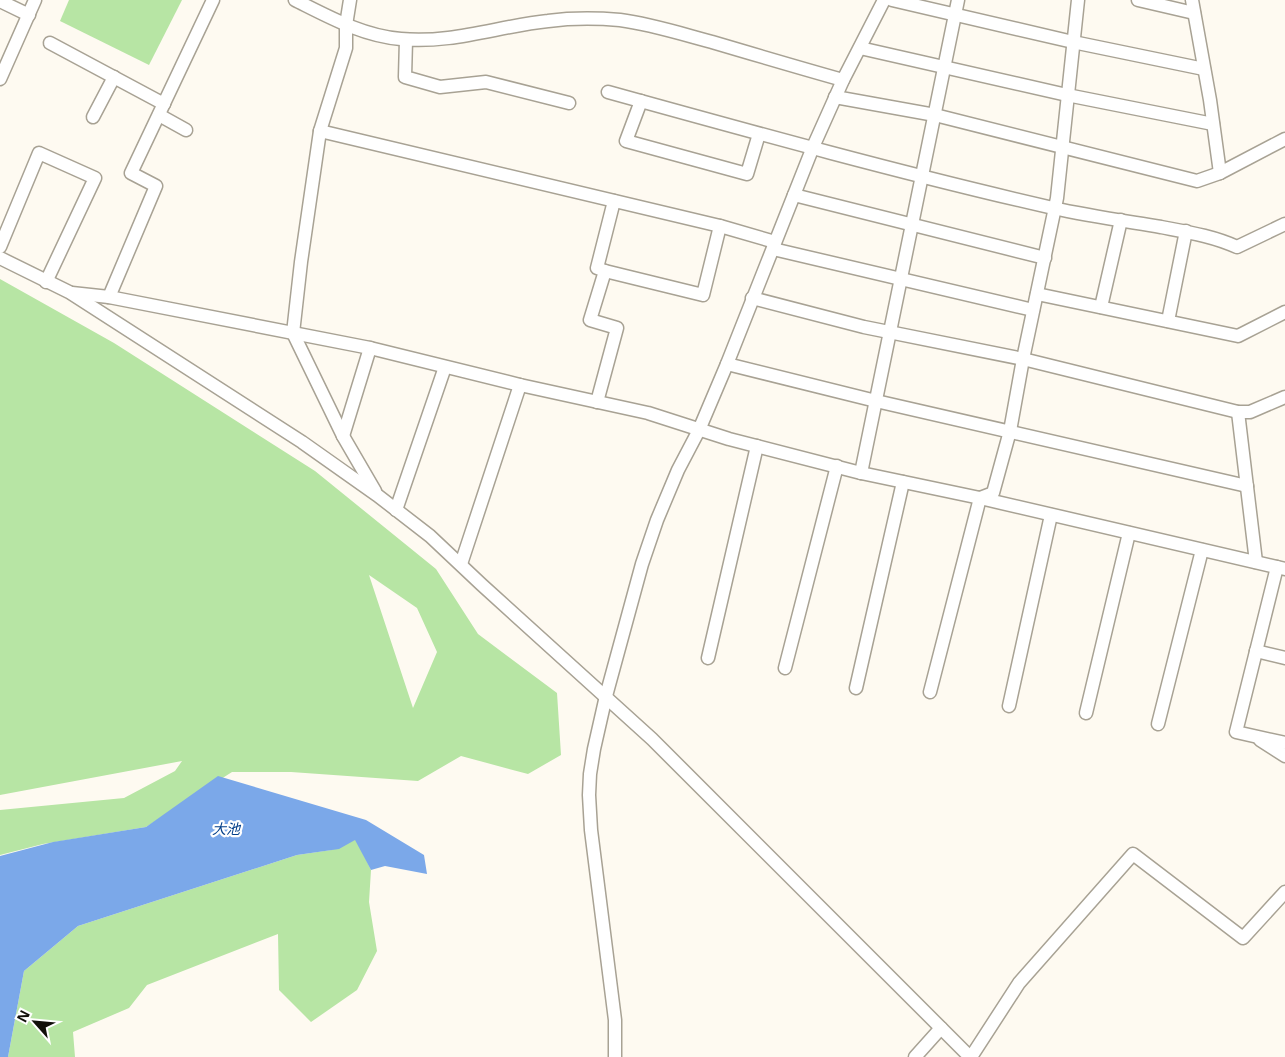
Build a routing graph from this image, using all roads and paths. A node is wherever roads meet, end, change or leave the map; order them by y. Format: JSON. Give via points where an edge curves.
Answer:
{"nodes":[{"id":1,"x":36,"y":0,"type":"edge"},
{"id":2,"x":213,"y":0,"type":"edge"},
{"id":3,"x":295,"y":0,"type":"edge"},
{"id":4,"x":350,"y":0,"type":"edge"},
{"id":5,"x":884,"y":0,"type":"edge"},
{"id":6,"x":892,"y":0,"type":"edge"},
{"id":7,"x":958,"y":0,"type":"edge"},
{"id":8,"x":1078,"y":0,"type":"edge"},
{"id":9,"x":1138,"y":0,"type":"edge"},
{"id":10,"x":1192,"y":0,"type":"edge"},
{"id":11,"x":0,"y":1,"type":"edge"},
{"id":12,"x":1194,"y":13,"type":"junction"},
{"id":13,"x":29,"y":15,"type":"junction"},
{"id":14,"x":955,"y":15,"type":"junction"},
{"id":15,"x":346,"y":25,"type":"junction"},
{"id":16,"x":406,"y":40,"type":"junction"},
{"id":17,"x":1073,"y":42,"type":"junction"},
{"id":18,"x":50,"y":43,"type":"dead end"},
{"id":19,"x":860,"y":48,"type":"junction"},
{"id":20,"x":944,"y":68,"type":"junction"},
{"id":21,"x":1204,"y":69,"type":"junction"},
{"id":22,"x":114,"y":77,"type":"junction"},
{"id":23,"x":0,"y":79,"type":"edge"},
{"id":24,"x":843,"y":80,"type":"junction"},
{"id":25,"x":608,"y":92,"type":"dead end"},
{"id":26,"x":1067,"y":94,"type":"junction"},
{"id":27,"x":836,"y":97,"type":"junction"},
{"id":28,"x":641,"y":101,"type":"junction"},
{"id":29,"x":569,"y":103,"type":"dead end"},
{"id":30,"x":161,"y":109,"type":"junction"},
{"id":31,"x":935,"y":115,"type":"junction"},
{"id":32,"x":93,"y":117,"type":"dead end"},
{"id":33,"x":1213,"y":124,"type":"junction"},
{"id":34,"x":186,"y":130,"type":"dead end"},
{"id":35,"x":320,"y":131,"type":"junction"},
{"id":36,"x":759,"y":134,"type":"junction"},
{"id":37,"x":1285,"y":139,"type":"edge"},
{"id":38,"x":812,"y":147,"type":"junction"},
{"id":39,"x":1062,"y":148,"type":"junction"},
{"id":40,"x":1220,"y":173,"type":"junction"},
{"id":41,"x":922,"y":176,"type":"junction"},
{"id":42,"x":794,"y":195,"type":"junction"},
{"id":43,"x":614,"y":201,"type":"junction"},
{"id":44,"x":1055,"y":208,"type":"junction"},
{"id":45,"x":1121,"y":220,"type":"junction"},
{"id":46,"x":1285,"y":224,"type":"edge"},
{"id":47,"x":720,"y":226,"type":"junction"},
{"id":48,"x":912,"y":226,"type":"junction"},
{"id":49,"x":1186,"y":232,"type":"junction"},
{"id":50,"x":774,"y":245,"type":"junction"},
{"id":51,"x":0,"y":247,"type":"edge"},
{"id":52,"x":0,"y":258,"type":"edge"},
{"id":53,"x":1045,"y":258,"type":"junction"},
{"id":54,"x":605,"y":271,"type":"junction"},
{"id":55,"x":901,"y":280,"type":"junction"},
{"id":56,"x":46,"y":282,"type":"junction"},
{"id":57,"x":69,"y":292,"type":"junction"},
{"id":58,"x":1037,"y":294,"type":"junction"},
{"id":59,"x":109,"y":297,"type":"junction"},
{"id":60,"x":752,"y":298,"type":"junction"},
{"id":61,"x":1101,"y":307,"type":"junction"},
{"id":62,"x":1033,"y":310,"type":"junction"},
{"id":63,"x":1285,"y":312,"type":"edge"},
{"id":64,"x":1168,"y":321,"type":"junction"},
{"id":65,"x":890,"y":332,"type":"junction"},
{"id":66,"x":293,"y":333,"type":"junction"},
{"id":67,"x":370,"y":348,"type":"junction"},
{"id":68,"x":1023,"y":359,"type":"junction"},
{"id":69,"x":727,"y":364,"type":"junction"},
{"id":70,"x":445,"y":367,"type":"junction"},
{"id":71,"x":520,"y":385,"type":"junction"},
{"id":72,"x":1285,"y":396,"type":"edge"},
{"id":73,"x":876,"y":401,"type":"junction"},
{"id":74,"x":597,"y":402,"type":"junction"},
{"id":75,"x":1238,"y":412,"type":"junction"},
{"id":76,"x":698,"y":430,"type":"junction"},
{"id":77,"x":1010,"y":431,"type":"junction"},
{"id":78,"x":343,"y":436,"type":"junction"},
{"id":79,"x":757,"y":446,"type":"junction"},
{"id":80,"x":837,"y":466,"type":"junction"},
{"id":81,"x":861,"y":473,"type":"junction"},
{"id":82,"x":903,"y":482,"type":"junction"},
{"id":83,"x":1247,"y":486,"type":"junction"},
{"id":84,"x":377,"y":495,"type":"junction"},
{"id":85,"x":980,"y":498,"type":"junction"},
{"id":86,"x":396,"y":510,"type":"junction"},
{"id":87,"x":1051,"y":515,"type":"junction"},
{"id":88,"x":1129,"y":533,"type":"junction"},
{"id":89,"x":1202,"y":550,"type":"junction"},
{"id":90,"x":1256,"y":562,"type":"junction"},
{"id":91,"x":461,"y":564,"type":"junction"},
{"id":92,"x":1281,"y":568,"type":"edge"},
{"id":93,"x":1256,"y":651,"type":"junction"},
{"id":94,"x":708,"y":658,"type":"dead end"},
{"id":95,"x":1285,"y":658,"type":"edge"},
{"id":96,"x":785,"y":668,"type":"dead end"},
{"id":97,"x":856,"y":688,"type":"dead end"},
{"id":98,"x":930,"y":692,"type":"dead end"},
{"id":99,"x":606,"y":696,"type":"junction"},
{"id":100,"x":1009,"y":706,"type":"dead end"},
{"id":101,"x":1086,"y":713,"type":"dead end"},
{"id":102,"x":1158,"y":724,"type":"dead end"},
{"id":103,"x":1253,"y":736,"type":"junction"},
{"id":104,"x":1285,"y":743,"type":"edge"},
{"id":105,"x":1285,"y":756,"type":"edge"},
{"id":106,"x":1285,"y":892,"type":"edge"},
{"id":107,"x":941,"y":1028,"type":"junction"},
{"id":108,"x":615,"y":1057,"type":"edge"},
{"id":109,"x":915,"y":1057,"type":"edge"},
{"id":110,"x":971,"y":1057,"type":"edge"}],
"edges":[{"from":1,"to":13,"type":"street"},
{"from":2,"to":30,"type":"street"},
{"from":3,"to":15,"type":"street"},
{"from":4,"to":15,"type":"street"},
{"from":5,"to":19,"type":"street"},
{"from":6,"to":14,"type":"street"},
{"from":7,"to":14,"type":"street"},
{"from":8,"to":17,"type":"street"},
{"from":9,"to":12,"type":"street"},
{"from":10,"to":12,"type":"street"},
{"from":11,"to":13,"type":"street"},
{"from":12,"to":21,"type":"street"},
{"from":13,"to":23,"type":"street"},
{"from":14,"to":17,"type":"street"},
{"from":14,"to":20,"type":"street"},
{"from":15,"to":16,"type":"street"},
{"from":15,"to":35,"type":"street","via":[[346,48]]},
{"from":16,"to":24,"type":"street","via":[[457,37],[547,21],[620,20],[665,29]]},
{"from":16,"to":29,"type":"street","via":[[405,77],[440,87],[486,82]]},
{"from":17,"to":21,"type":"street"},
{"from":17,"to":26,"type":"street"},
{"from":18,"to":22,"type":"street"},
{"from":19,"to":20,"type":"street"},
{"from":19,"to":24,"type":"street"},
{"from":20,"to":26,"type":"street"},
{"from":20,"to":31,"type":"street"},
{"from":21,"to":33,"type":"street"},
{"from":22,"to":30,"type":"street"},
{"from":22,"to":32,"type":"street"},
{"from":24,"to":27,"type":"street"},
{"from":25,"to":28,"type":"street"},
{"from":26,"to":33,"type":"street"},
{"from":26,"to":39,"type":"street"},
{"from":27,"to":31,"type":"street"},
{"from":27,"to":38,"type":"street"},
{"from":28,"to":36,"type":"street"},
{"from":28,"to":36,"type":"street","via":[[626,141],[747,174]]},
{"from":30,"to":34,"type":"street"},
{"from":30,"to":59,"type":"street","via":[[131,172],[156,186]]},
{"from":31,"to":39,"type":"street"},
{"from":31,"to":41,"type":"street"},
{"from":33,"to":40,"type":"street"},
{"from":35,"to":43,"type":"street"},
{"from":35,"to":66,"type":"street"},
{"from":36,"to":38,"type":"street"},
{"from":37,"to":40,"type":"street"},
{"from":38,"to":41,"type":"street"},
{"from":38,"to":42,"type":"street"},
{"from":39,"to":40,"type":"street","via":[[1197,181]]},
{"from":39,"to":44,"type":"street"},
{"from":41,"to":44,"type":"street"},
{"from":41,"to":48,"type":"street"},
{"from":42,"to":48,"type":"street"},
{"from":42,"to":50,"type":"street"},
{"from":43,"to":47,"type":"street"},
{"from":43,"to":54,"type":"street","via":[[597,268]]},
{"from":44,"to":45,"type":"street"},
{"from":44,"to":53,"type":"street"},
{"from":45,"to":49,"type":"street"},
{"from":45,"to":61,"type":"street"},
{"from":46,"to":49,"type":"street","via":[[1237,247]]},
{"from":47,"to":50,"type":"street"},
{"from":47,"to":54,"type":"street","via":[[703,295]]},
{"from":48,"to":53,"type":"street"},
{"from":48,"to":55,"type":"street"},
{"from":49,"to":64,"type":"street"},
{"from":50,"to":55,"type":"street"},
{"from":50,"to":60,"type":"street"},
{"from":51,"to":56,"type":"street","via":[[39,153],[95,178]]},
{"from":52,"to":56,"type":"street"},
{"from":53,"to":58,"type":"street"},
{"from":54,"to":74,"type":"street","via":[[590,320],[617,328]]},
{"from":55,"to":62,"type":"street"},
{"from":55,"to":65,"type":"street"},
{"from":56,"to":57,"type":"street"},
{"from":57,"to":59,"type":"street"},
{"from":57,"to":84,"type":"street","via":[[302,442]]},
{"from":58,"to":61,"type":"street"},
{"from":58,"to":62,"type":"street"},
{"from":59,"to":66,"type":"street"},
{"from":60,"to":65,"type":"street"},
{"from":60,"to":69,"type":"street"},
{"from":61,"to":64,"type":"street"},
{"from":62,"to":68,"type":"street"},
{"from":63,"to":64,"type":"street","via":[[1238,336]]},
{"from":65,"to":68,"type":"street"},
{"from":65,"to":73,"type":"street"},
{"from":66,"to":67,"type":"street"},
{"from":66,"to":78,"type":"street"},
{"from":67,"to":70,"type":"street"},
{"from":67,"to":78,"type":"street"},
{"from":68,"to":75,"type":"street"},
{"from":68,"to":77,"type":"street"},
{"from":69,"to":73,"type":"street"},
{"from":69,"to":76,"type":"street"},
{"from":70,"to":71,"type":"street"},
{"from":70,"to":86,"type":"street"},
{"from":71,"to":74,"type":"street"},
{"from":71,"to":91,"type":"street"},
{"from":72,"to":75,"type":"street","via":[[1250,412]]},
{"from":73,"to":77,"type":"street"},
{"from":73,"to":81,"type":"street"},
{"from":74,"to":76,"type":"street","via":[[648,413]]},
{"from":75,"to":83,"type":"street"},
{"from":76,"to":79,"type":"street"},
{"from":76,"to":99,"type":"street","via":[[657,520]]},
{"from":77,"to":83,"type":"street"},
{"from":77,"to":85,"type":"street","via":[[993,493]]},
{"from":78,"to":84,"type":"street"},
{"from":79,"to":80,"type":"street"},
{"from":79,"to":94,"type":"street"},
{"from":80,"to":81,"type":"street"},
{"from":80,"to":96,"type":"street"},
{"from":81,"to":82,"type":"street"},
{"from":82,"to":85,"type":"street"},
{"from":82,"to":97,"type":"street"},
{"from":83,"to":90,"type":"street"},
{"from":84,"to":86,"type":"street"},
{"from":85,"to":87,"type":"street"},
{"from":85,"to":98,"type":"street"},
{"from":86,"to":91,"type":"street"},
{"from":87,"to":88,"type":"street"},
{"from":87,"to":100,"type":"street"},
{"from":88,"to":89,"type":"street"},
{"from":88,"to":101,"type":"street"},
{"from":89,"to":90,"type":"street"},
{"from":89,"to":102,"type":"street"},
{"from":90,"to":92,"type":"street"},
{"from":91,"to":99,"type":"street"},
{"from":92,"to":93,"type":"street"},
{"from":93,"to":95,"type":"street"},
{"from":93,"to":103,"type":"street","via":[[1236,732]]},
{"from":99,"to":107,"type":"street"},
{"from":99,"to":108,"type":"street","via":[[594,749],[589,795],[615,1020]]},
{"from":103,"to":104,"type":"street"},
{"from":103,"to":105,"type":"street"},
{"from":106,"to":110,"type":"street","via":[[1243,938],[1133,854],[1019,983]]},
{"from":107,"to":109,"type":"street"},
{"from":107,"to":110,"type":"street"}]}
